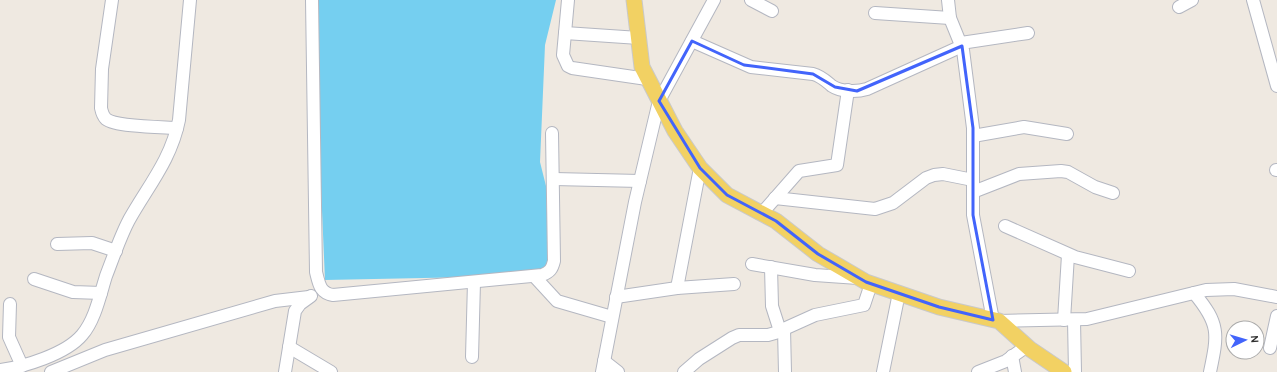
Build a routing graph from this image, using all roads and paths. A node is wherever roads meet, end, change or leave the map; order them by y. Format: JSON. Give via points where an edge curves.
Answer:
{"nodes":[{"id":1,"x":112,"y":0,"type":"edge"},
{"id":2,"x":190,"y":0,"type":"edge"},
{"id":3,"x":312,"y":0,"type":"edge"},
{"id":4,"x":568,"y":0,"type":"edge"},
{"id":5,"x":634,"y":0,"type":"edge"},
{"id":6,"x":714,"y":0,"type":"edge"},
{"id":7,"x":751,"y":0,"type":"edge"},
{"id":8,"x":948,"y":0,"type":"edge"},
{"id":9,"x":1192,"y":0,"type":"edge"},
{"id":10,"x":1253,"y":0,"type":"edge"},
{"id":11,"x":1179,"y":7,"type":"dead end"},
{"id":12,"x":772,"y":11,"type":"dead end"},
{"id":13,"x":874,"y":13,"type":"dead end"},
{"id":14,"x":950,"y":18,"type":"junction"},
{"id":15,"x":565,"y":33,"type":"junction"},
{"id":16,"x":1028,"y":33,"type":"dead end"},
{"id":17,"x":639,"y":38,"type":"junction"},
{"id":18,"x":692,"y":41,"type":"junction"},
{"id":19,"x":962,"y":44,"type":"junction"},
{"id":20,"x":647,"y":79,"type":"junction"},
{"id":21,"x":1277,"y":86,"type":"edge"},
{"id":22,"x":848,"y":90,"type":"junction"},
{"id":23,"x":659,"y":101,"type":"junction"},
{"id":24,"x":177,"y":128,"type":"junction"},
{"id":25,"x":552,"y":133,"type":"dead end"},
{"id":26,"x":1067,"y":134,"type":"dead end"},
{"id":27,"x":973,"y":136,"type":"junction"},
{"id":28,"x":700,"y":168,"type":"junction"},
{"id":29,"x":554,"y":179,"type":"junction"},
{"id":30,"x":640,"y":181,"type":"junction"},
{"id":31,"x":973,"y":186,"type":"junction"},
{"id":32,"x":1114,"y":193,"type":"dead end"},
{"id":33,"x":775,"y":198,"type":"junction"},
{"id":34,"x":762,"y":213,"type":"junction"},
{"id":35,"x":1005,"y":226,"type":"dead end"},
{"id":36,"x":58,"y":244,"type":"dead end"},
{"id":37,"x":116,"y":251,"type":"junction"},
{"id":38,"x":1068,"y":255,"type":"junction"},
{"id":39,"x":752,"y":264,"type":"dead end"},
{"id":40,"x":770,"y":268,"type":"junction"},
{"id":41,"x":1129,"y":270,"type":"dead end"},
{"id":42,"x":534,"y":276,"type":"junction"},
{"id":43,"x":34,"y":279,"type":"dead end"},
{"id":44,"x":865,"y":281,"type":"junction"},
{"id":45,"x":474,"y":282,"type":"junction"},
{"id":46,"x":734,"y":284,"type":"dead end"},
{"id":47,"x":677,"y":288,"type":"junction"},
{"id":48,"x":321,"y":290,"type":"junction"},
{"id":49,"x":101,"y":292,"type":"junction"},
{"id":50,"x":900,"y":293,"type":"junction"},
{"id":51,"x":1194,"y":293,"type":"junction"},
{"id":52,"x":309,"y":297,"type":"junction"},
{"id":53,"x":616,"y":297,"type":"junction"},
{"id":54,"x":1277,"y":297,"type":"edge"},
{"id":55,"x":10,"y":304,"type":"dead end"},
{"id":56,"x":1277,"y":316,"type":"edge"},
{"id":57,"x":612,"y":317,"type":"junction"},
{"id":58,"x":1069,"y":320,"type":"junction"},
{"id":59,"x":996,"y":321,"type":"junction"},
{"id":60,"x":782,"y":330,"type":"junction"},
{"id":61,"x":1027,"y":346,"type":"junction"},
{"id":62,"x":289,"y":347,"type":"junction"},
{"id":63,"x":1270,"y":348,"type":"dead end"},
{"id":64,"x":1012,"y":356,"type":"junction"},
{"id":65,"x":472,"y":357,"type":"dead end"},
{"id":66,"x":22,"y":366,"type":"junction"},
{"id":67,"x":603,"y":366,"type":"edge"},
{"id":68,"x":0,"y":370,"type":"edge"},
{"id":69,"x":51,"y":372,"type":"edge"},
{"id":70,"x":285,"y":372,"type":"edge"},
{"id":71,"x":331,"y":372,"type":"edge"},
{"id":72,"x":618,"y":372,"type":"edge"},
{"id":73,"x":684,"y":372,"type":"edge"},
{"id":74,"x":785,"y":372,"type":"edge"},
{"id":75,"x":883,"y":372,"type":"edge"},
{"id":76,"x":978,"y":372,"type":"edge"},
{"id":77,"x":1015,"y":372,"type":"edge"},
{"id":78,"x":1064,"y":372,"type":"edge"},
{"id":79,"x":1075,"y":372,"type":"edge"},
{"id":80,"x":1210,"y":372,"type":"edge"}],
"edges":[{"from":1,"to":24,"type":"street","via":[[102,69],[103,114],[106,119],[116,124]]},
{"from":2,"to":24,"type":"street"},
{"from":3,"to":48,"type":"street","via":[[316,272]]},
{"from":4,"to":15,"type":"street"},
{"from":5,"to":17,"type":"main road"},
{"from":6,"to":18,"type":"street"},
{"from":7,"to":12,"type":"street"},
{"from":8,"to":14,"type":"street"},
{"from":9,"to":11,"type":"street"},
{"from":10,"to":21,"type":"street"},
{"from":13,"to":14,"type":"street"},
{"from":14,"to":19,"type":"street"},
{"from":15,"to":17,"type":"street"},
{"from":15,"to":20,"type":"street","via":[[563,55],[568,66]]},
{"from":16,"to":19,"type":"street"},
{"from":17,"to":20,"type":"main road","via":[[642,67]]},
{"from":18,"to":22,"type":"street","via":[[744,65],[813,74],[835,87]]},
{"from":18,"to":23,"type":"street"},
{"from":19,"to":22,"type":"street","via":[[867,89]]},
{"from":19,"to":27,"type":"street"},
{"from":20,"to":23,"type":"main road"},
{"from":22,"to":33,"type":"street","via":[[837,165],[799,171]]},
{"from":23,"to":28,"type":"main road","via":[[674,131]]},
{"from":23,"to":30,"type":"street"},
{"from":24,"to":37,"type":"street","via":[[168,156],[128,221]]},
{"from":25,"to":29,"type":"street"},
{"from":26,"to":27,"type":"street","via":[[1024,127]]},
{"from":27,"to":31,"type":"street"},
{"from":28,"to":34,"type":"main road","via":[[727,195]]},
{"from":28,"to":47,"type":"street"},
{"from":29,"to":30,"type":"street"},
{"from":29,"to":42,"type":"street","via":[[553,268]]},
{"from":30,"to":53,"type":"street"},
{"from":31,"to":32,"type":"street","via":[[1019,174],[1061,171]]},
{"from":31,"to":33,"type":"street","via":[[943,174],[934,174],[893,203],[875,209]]},
{"from":31,"to":59,"type":"street","via":[[974,224]]},
{"from":33,"to":34,"type":"street"},
{"from":34,"to":44,"type":"main road","via":[[818,254]]},
{"from":35,"to":38,"type":"street"},
{"from":36,"to":37,"type":"street","via":[[92,243]]},
{"from":37,"to":49,"type":"street"},
{"from":38,"to":41,"type":"street"},
{"from":38,"to":58,"type":"street"},
{"from":39,"to":40,"type":"street"},
{"from":40,"to":44,"type":"street"},
{"from":40,"to":60,"type":"street","via":[[772,306]]},
{"from":42,"to":45,"type":"street"},
{"from":42,"to":57,"type":"street","via":[[557,301]]},
{"from":43,"to":49,"type":"street","via":[[73,292]]},
{"from":44,"to":50,"type":"main road"},
{"from":44,"to":60,"type":"street","via":[[864,305],[815,315]]},
{"from":45,"to":48,"type":"street","via":[[334,296]]},
{"from":45,"to":65,"type":"street"},
{"from":46,"to":47,"type":"street"},
{"from":47,"to":53,"type":"street"},
{"from":48,"to":52,"type":"street"},
{"from":49,"to":66,"type":"street","via":[[89,325],[76,341]]},
{"from":50,"to":59,"type":"main road","via":[[939,307]]},
{"from":50,"to":75,"type":"street"},
{"from":51,"to":54,"type":"street","via":[[1234,289]]},
{"from":51,"to":58,"type":"street","via":[[1095,318]]},
{"from":51,"to":80,"type":"street","via":[[1209,310],[1216,330]]},
{"from":52,"to":62,"type":"street","via":[[295,312]]},
{"from":52,"to":69,"type":"street","via":[[275,301],[112,348]]},
{"from":53,"to":57,"type":"street"},
{"from":55,"to":66,"type":"street","via":[[9,337]]},
{"from":56,"to":63,"type":"street"},
{"from":57,"to":67,"type":"street"},
{"from":58,"to":59,"type":"street"},
{"from":58,"to":79,"type":"street"},
{"from":59,"to":61,"type":"main road"},
{"from":60,"to":73,"type":"street","via":[[768,335],[732,338]]},
{"from":60,"to":74,"type":"street"},
{"from":61,"to":64,"type":"street"},
{"from":61,"to":78,"type":"main road"},
{"from":62,"to":70,"type":"street"},
{"from":62,"to":71,"type":"street"},
{"from":64,"to":76,"type":"street","via":[[1000,364]]},
{"from":64,"to":77,"type":"street"},
{"from":66,"to":68,"type":"street"},
{"from":67,"to":72,"type":"street"}]}
